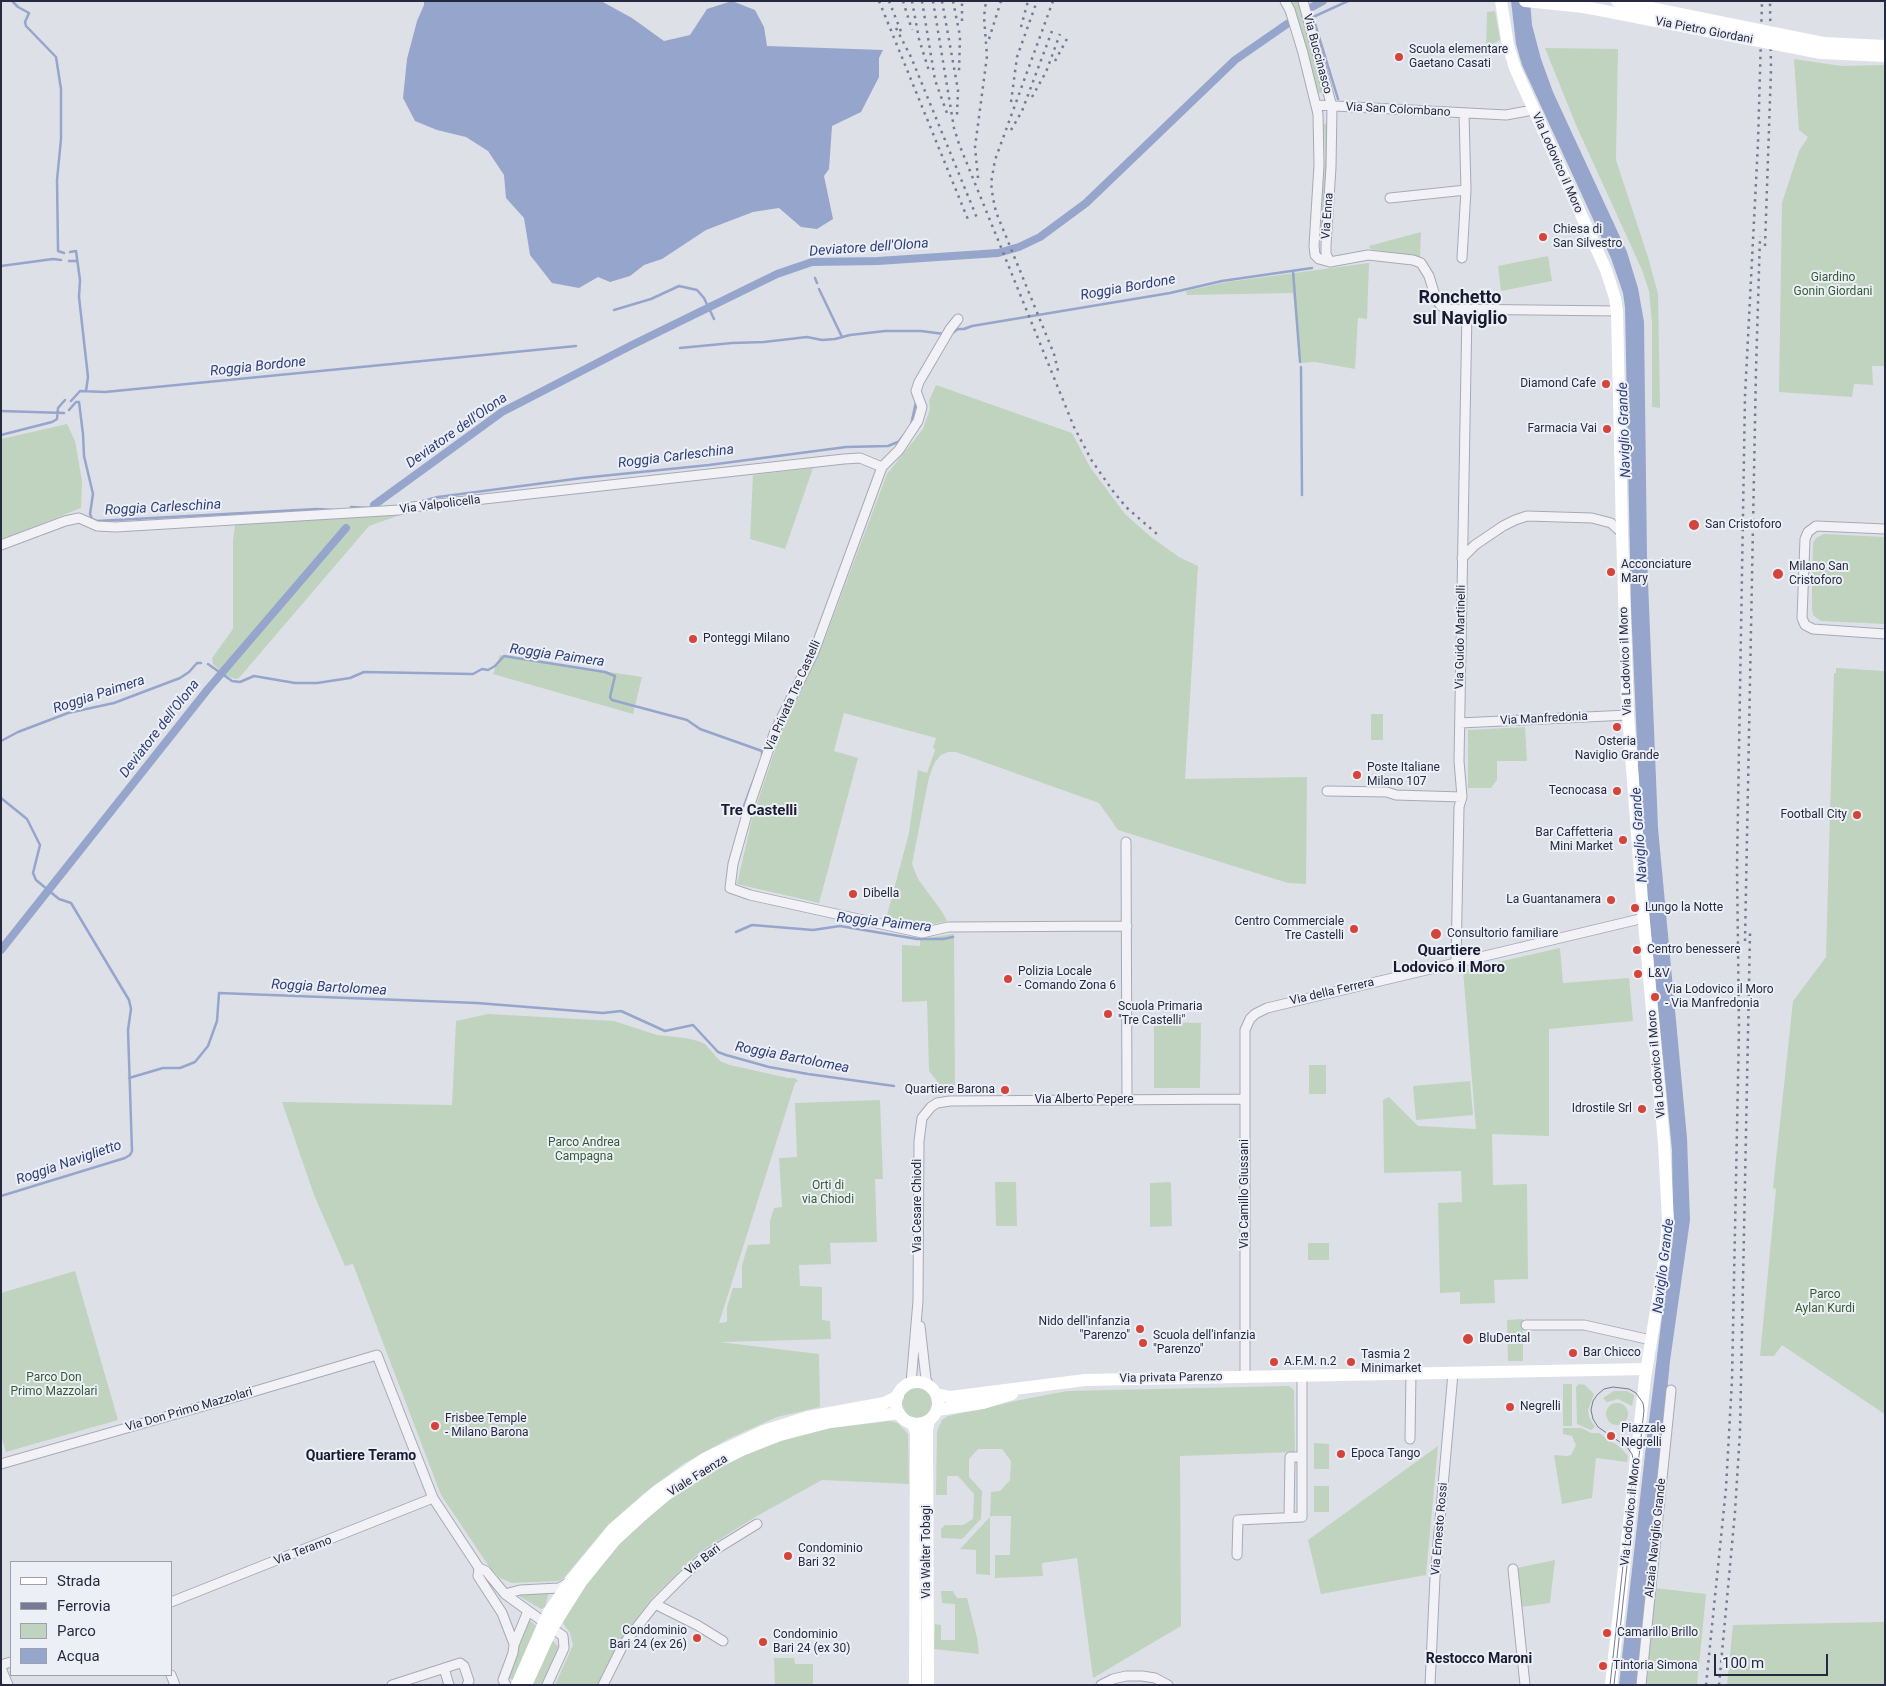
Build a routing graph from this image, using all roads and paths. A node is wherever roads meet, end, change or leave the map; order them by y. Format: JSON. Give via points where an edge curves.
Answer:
{"nodes":[{"id":1,"x":1285,"y":1,"type":"edge"},
{"id":2,"x":1303,"y":1,"type":"edge"},
{"id":3,"x":1501,"y":1,"type":"edge"},
{"id":4,"x":1525,"y":1,"type":"edge"},
{"id":5,"x":1617,"y":1,"type":"edge"},
{"id":6,"x":1885,"y":46,"type":"edge"},
{"id":7,"x":1822,"y":48,"type":"junction"},
{"id":8,"x":1885,"y":56,"type":"edge"},
{"id":9,"x":1316,"y":105,"type":"junction"},
{"id":10,"x":1332,"y":107,"type":"junction"},
{"id":11,"x":1533,"y":110,"type":"junction"},
{"id":12,"x":1464,"y":113,"type":"junction"},
{"id":13,"x":1466,"y":190,"type":"junction"},
{"id":14,"x":1390,"y":198,"type":"dead end"},
{"id":15,"x":1462,"y":258,"type":"dead end"},
{"id":16,"x":1330,"y":262,"type":"junction"},
{"id":17,"x":1467,"y":310,"type":"junction"},
{"id":18,"x":1617,"y":311,"type":"junction"},
{"id":19,"x":958,"y":319,"type":"dead end"},
{"id":20,"x":882,"y":467,"type":"junction"},
{"id":21,"x":1619,"y":524,"type":"junction"},
{"id":22,"x":1885,"y":529,"type":"edge"},
{"id":23,"x":1,"y":545,"type":"edge"},
{"id":24,"x":1462,"y":558,"type":"junction"},
{"id":25,"x":1885,"y":634,"type":"edge"},
{"id":26,"x":1628,"y":715,"type":"junction"},
{"id":27,"x":1460,"y":723,"type":"junction"},
{"id":28,"x":1327,"y":791,"type":"dead end"},
{"id":29,"x":1462,"y":797,"type":"junction"},
{"id":30,"x":1126,"y":842,"type":"dead end"},
{"id":31,"x":1644,"y":918,"type":"junction"},
{"id":32,"x":1127,"y":926,"type":"junction"},
{"id":33,"x":1456,"y":963,"type":"junction"},
{"id":34,"x":1254,"y":1014,"type":"joint"},
{"id":35,"x":1245,"y":1099,"type":"junction"},
{"id":36,"x":1127,"y":1100,"type":"junction"},
{"id":37,"x":926,"y":1112,"type":"joint"},
{"id":38,"x":918,"y":1301,"type":"junction"},
{"id":39,"x":1526,"y":1325,"type":"dead end"},
{"id":40,"x":1651,"y":1340,"type":"junction"},
{"id":41,"x":1646,"y":1369,"type":"junction"},
{"id":42,"x":1453,"y":1373,"type":"junction"},
{"id":43,"x":1411,"y":1374,"type":"junction"},
{"id":44,"x":1245,"y":1376,"type":"junction"},
{"id":45,"x":1302,"y":1376,"type":"junction"},
{"id":46,"x":911,"y":1383,"type":"junction"},
{"id":47,"x":1041,"y":1385,"type":"junction"},
{"id":48,"x":933,"y":1390,"type":"junction"},
{"id":49,"x":1670,"y":1390,"type":"dead end"},
{"id":50,"x":898,"y":1396,"type":"junction"},
{"id":51,"x":899,"y":1413,"type":"junction"},
{"id":52,"x":933,"y":1415,"type":"junction"},
{"id":53,"x":912,"y":1423,"type":"junction"},
{"id":54,"x":1410,"y":1439,"type":"dead end"},
{"id":55,"x":1,"y":1464,"type":"edge"},
{"id":56,"x":433,"y":1498,"type":"junction"},
{"id":57,"x":757,"y":1524,"type":"dead end"},
{"id":58,"x":1237,"y":1555,"type":"dead end"},
{"id":59,"x":479,"y":1568,"type":"junction"},
{"id":60,"x":1513,"y":1569,"type":"dead end"},
{"id":61,"x":572,"y":1579,"type":"junction"},
{"id":62,"x":506,"y":1594,"type":"junction"},
{"id":63,"x":172,"y":1602,"type":"edge"},
{"id":64,"x":656,"y":1604,"type":"junction"},
{"id":65,"x":528,"y":1611,"type":"junction"},
{"id":66,"x":502,"y":1613,"type":"junction"},
{"id":67,"x":548,"y":1625,"type":"junction"},
{"id":68,"x":723,"y":1641,"type":"dead end"},
{"id":69,"x":514,"y":1644,"type":"junction"},
{"id":70,"x":1,"y":1667,"type":"edge"},
{"id":71,"x":444,"y":1668,"type":"junction"},
{"id":72,"x":8,"y":1685,"type":"edge"},
{"id":73,"x":392,"y":1685,"type":"edge"},
{"id":74,"x":449,"y":1685,"type":"edge"},
{"id":75,"x":467,"y":1685,"type":"edge"},
{"id":76,"x":497,"y":1685,"type":"edge"},
{"id":77,"x":506,"y":1685,"type":"edge"},
{"id":78,"x":516,"y":1685,"type":"edge"},
{"id":79,"x":526,"y":1685,"type":"edge"},
{"id":80,"x":547,"y":1685,"type":"edge"},
{"id":81,"x":604,"y":1685,"type":"edge"},
{"id":82,"x":915,"y":1685,"type":"edge"},
{"id":83,"x":928,"y":1685,"type":"edge"},
{"id":84,"x":1101,"y":1685,"type":"edge"},
{"id":85,"x":1168,"y":1685,"type":"edge"},
{"id":86,"x":1430,"y":1685,"type":"edge"},
{"id":87,"x":1525,"y":1685,"type":"edge"},
{"id":88,"x":1611,"y":1685,"type":"edge"},
{"id":89,"x":1641,"y":1685,"type":"edge"}],
"edges":[{"from":1,"to":9,"type":"street","name":"Via Buccinasco"},
{"from":2,"to":10,"type":"street","name":"Via Buccinasco"},
{"from":3,"to":11,"type":"street","name":"Via Lodovico il Moro","via":[[1508,45]]},
{"from":4,"to":7,"type":"street","name":"Via Pietro Giordani","bridge":true,"via":[[1584,7]]},
{"from":5,"to":7,"type":"street","name":"Via Pietro Giordani","bridge":true},
{"from":6,"to":7,"type":"street","name":"Via Pietro Giordani"},
{"from":7,"to":8,"type":"street","name":"Via Pietro Giordani"},
{"from":9,"to":10,"type":"street"},
{"from":9,"to":16,"type":"street","name":"Via Enna","via":[[1319,165],[1315,255]]},
{"from":10,"to":12,"type":"street","name":"Via San Colombano"},
{"from":10,"to":16,"type":"street","name":"Via Enna","via":[[1326,245]]},
{"from":11,"to":12,"type":"street","name":"Via San Colombano","via":[[1506,115]]},
{"from":11,"to":18,"type":"street","name":"Via Lodovico il Moro","via":[[1606,270]]},
{"from":12,"to":13,"type":"street","name":"Via San Colombano"},
{"from":13,"to":14,"type":"street"},
{"from":13,"to":15,"type":"street","name":"Via San Colombano"},
{"from":16,"to":17,"type":"street","via":[[1368,255],[1413,260],[1424,267],[1441,306]]},
{"from":17,"to":18,"type":"street"},
{"from":17,"to":24,"type":"street","name":"Via Guido Martinelli"},
{"from":18,"to":21,"type":"street","name":"Via Lodovico il Moro"},
{"from":19,"to":20,"type":"street","via":[[919,382],[916,391],[922,406],[918,421],[899,450]]},
{"from":20,"to":23,"type":"street","name":"Via Valpolicella","via":[[860,458],[844,459],[399,510],[116,527],[97,526],[79,518]]},
{"from":20,"to":32,"type":"street","name":"Via Privata Tre Castelli","via":[[814,652],[775,730],[733,864],[731,889],[922,933],[948,927]]},
{"from":21,"to":24,"type":"street","via":[[1592,518],[1528,516],[1503,526]]},
{"from":21,"to":26,"type":"street","name":"Via Lodovico il Moro"},
{"from":22,"to":25,"type":"street","via":[[1816,526],[1808,532],[1802,618],[1805,625],[1813,629]]},
{"from":24,"to":27,"type":"street","name":"Via Guido Martinelli"},
{"from":26,"to":27,"type":"street","name":"Via Manfredonia"},
{"from":26,"to":31,"type":"street","name":"Via Lodovico il Moro"},
{"from":27,"to":29,"type":"street","name":"Via Guido Martinelli"},
{"from":28,"to":29,"type":"street"},
{"from":29,"to":33,"type":"street","name":"Via Guido Martinelli","via":[[1459,807]]},
{"from":30,"to":32,"type":"street"},
{"from":31,"to":33,"type":"street","name":"Via della Ferrera"},
{"from":31,"to":40,"type":"street","name":"Via Lodovico il Moro","via":[[1668,1221]]},
{"from":32,"to":36,"type":"street"},
{"from":33,"to":34,"type":"street","name":"Via della Ferrera","via":[[1267,1008]]},
{"from":34,"to":35,"type":"street","name":"Via Camillo Giussani","via":[[1245,1030]]},
{"from":35,"to":36,"type":"street","name":"Via Alberto Pepere"},
{"from":35,"to":44,"type":"street","name":"Via Camillo Giussani"},
{"from":36,"to":37,"type":"street","name":"Via Alberto Pepere","via":[[948,1101],[937,1103]]},
{"from":37,"to":38,"type":"street","name":"Via Cesare Chiodi","via":[[919,1141]]},
{"from":38,"to":46,"type":"street","name":"Via Cesare Chiodi"},
{"from":38,"to":48,"type":"street","name":"Via Cesare Chiodi","via":[[926,1379]]},
{"from":39,"to":40,"type":"street","via":[[1584,1325]]},
{"from":40,"to":41,"type":"street","name":"Via Lodovico il Moro"},
{"from":41,"to":42,"type":"street","name":"Via privata Parenzo"},
{"from":41,"to":88,"type":"street","name":"Via Lodovico il Moro"},
{"from":42,"to":43,"type":"street","name":"Via privata Parenzo"},
{"from":42,"to":86,"type":"street","name":"Via Ernesto Rossi","via":[[1435,1577]]},
{"from":43,"to":45,"type":"street","name":"Via privata Parenzo"},
{"from":43,"to":54,"type":"street"},
{"from":44,"to":45,"type":"street","name":"Via privata Parenzo"},
{"from":44,"to":47,"type":"street","name":"Via privata Parenzo","via":[[1085,1380]]},
{"from":45,"to":58,"type":"street","via":[[1302,1517],[1238,1520]]},
{"from":46,"to":48,"type":"street","via":[[921,1382]]},
{"from":46,"to":50,"type":"street"},
{"from":47,"to":48,"type":"street","name":"Via privata Parenzo","via":[[950,1397]]},
{"from":47,"to":52,"type":"street","name":"Via privata Parenzo"},
{"from":48,"to":52,"type":"street","name":"Via Walter Tobagi","via":[[938,1401]]},
{"from":49,"to":89,"type":"street","name":"Alzaia Naviglio Grande"},
{"from":50,"to":51,"type":"street"},
{"from":50,"to":61,"type":"street","name":"Viale Faenza","via":[[884,1403],[785,1423],[712,1455],[639,1505],[604,1539]]},
{"from":51,"to":53,"type":"street"},
{"from":51,"to":67,"type":"street","name":"Viale Faenza","via":[[799,1429],[742,1450],[695,1475],[653,1505],[615,1540]]},
{"from":52,"to":53,"type":"street","via":[[922,1423]]},
{"from":52,"to":83,"type":"street","name":"Via Walter Tobagi","via":[[927,1430]]},
{"from":53,"to":82,"type":"street","name":"Via Walter Tobagi","via":[[916,1432]]},
{"from":55,"to":56,"type":"street","name":"Via Don Primo Mazzolari","via":[[377,1355]]},
{"from":56,"to":59,"type":"street"},
{"from":56,"to":63,"type":"street","name":"Via Teramo"},
{"from":57,"to":64,"type":"street","name":"Via Bari","via":[[705,1556]]},
{"from":59,"to":62,"type":"street","via":[[486,1571]]},
{"from":59,"to":66,"type":"street","via":[[478,1576]]},
{"from":60,"to":87,"type":"street"},
{"from":61,"to":62,"type":"street","name":"Viale Faenza","via":[[559,1588]]},
{"from":61,"to":67,"type":"street","name":"Viale Faenza"},
{"from":62,"to":65,"type":"street"},
{"from":62,"to":66,"type":"street"},
{"from":64,"to":68,"type":"street"},
{"from":64,"to":81,"type":"street","name":"Via Bari","via":[[623,1644]]},
{"from":65,"to":67,"type":"street"},
{"from":65,"to":69,"type":"street"},
{"from":66,"to":69,"type":"street"},
{"from":67,"to":78,"type":"street","name":"Viale Faenza"},
{"from":67,"to":79,"type":"street","name":"Viale Faenza"},
{"from":67,"to":80,"type":"street","via":[[563,1636],[565,1644]]},
{"from":69,"to":76,"type":"street"},
{"from":69,"to":77,"type":"street","via":[[503,1680]]},
{"from":70,"to":72,"type":"street"},
{"from":71,"to":73,"type":"street"},
{"from":71,"to":74,"type":"street"},
{"from":71,"to":75,"type":"street","via":[[462,1663],[469,1681]]},
{"from":84,"to":85,"type":"street","via":[[1113,1678],[1142,1676],[1156,1678]]}]}
